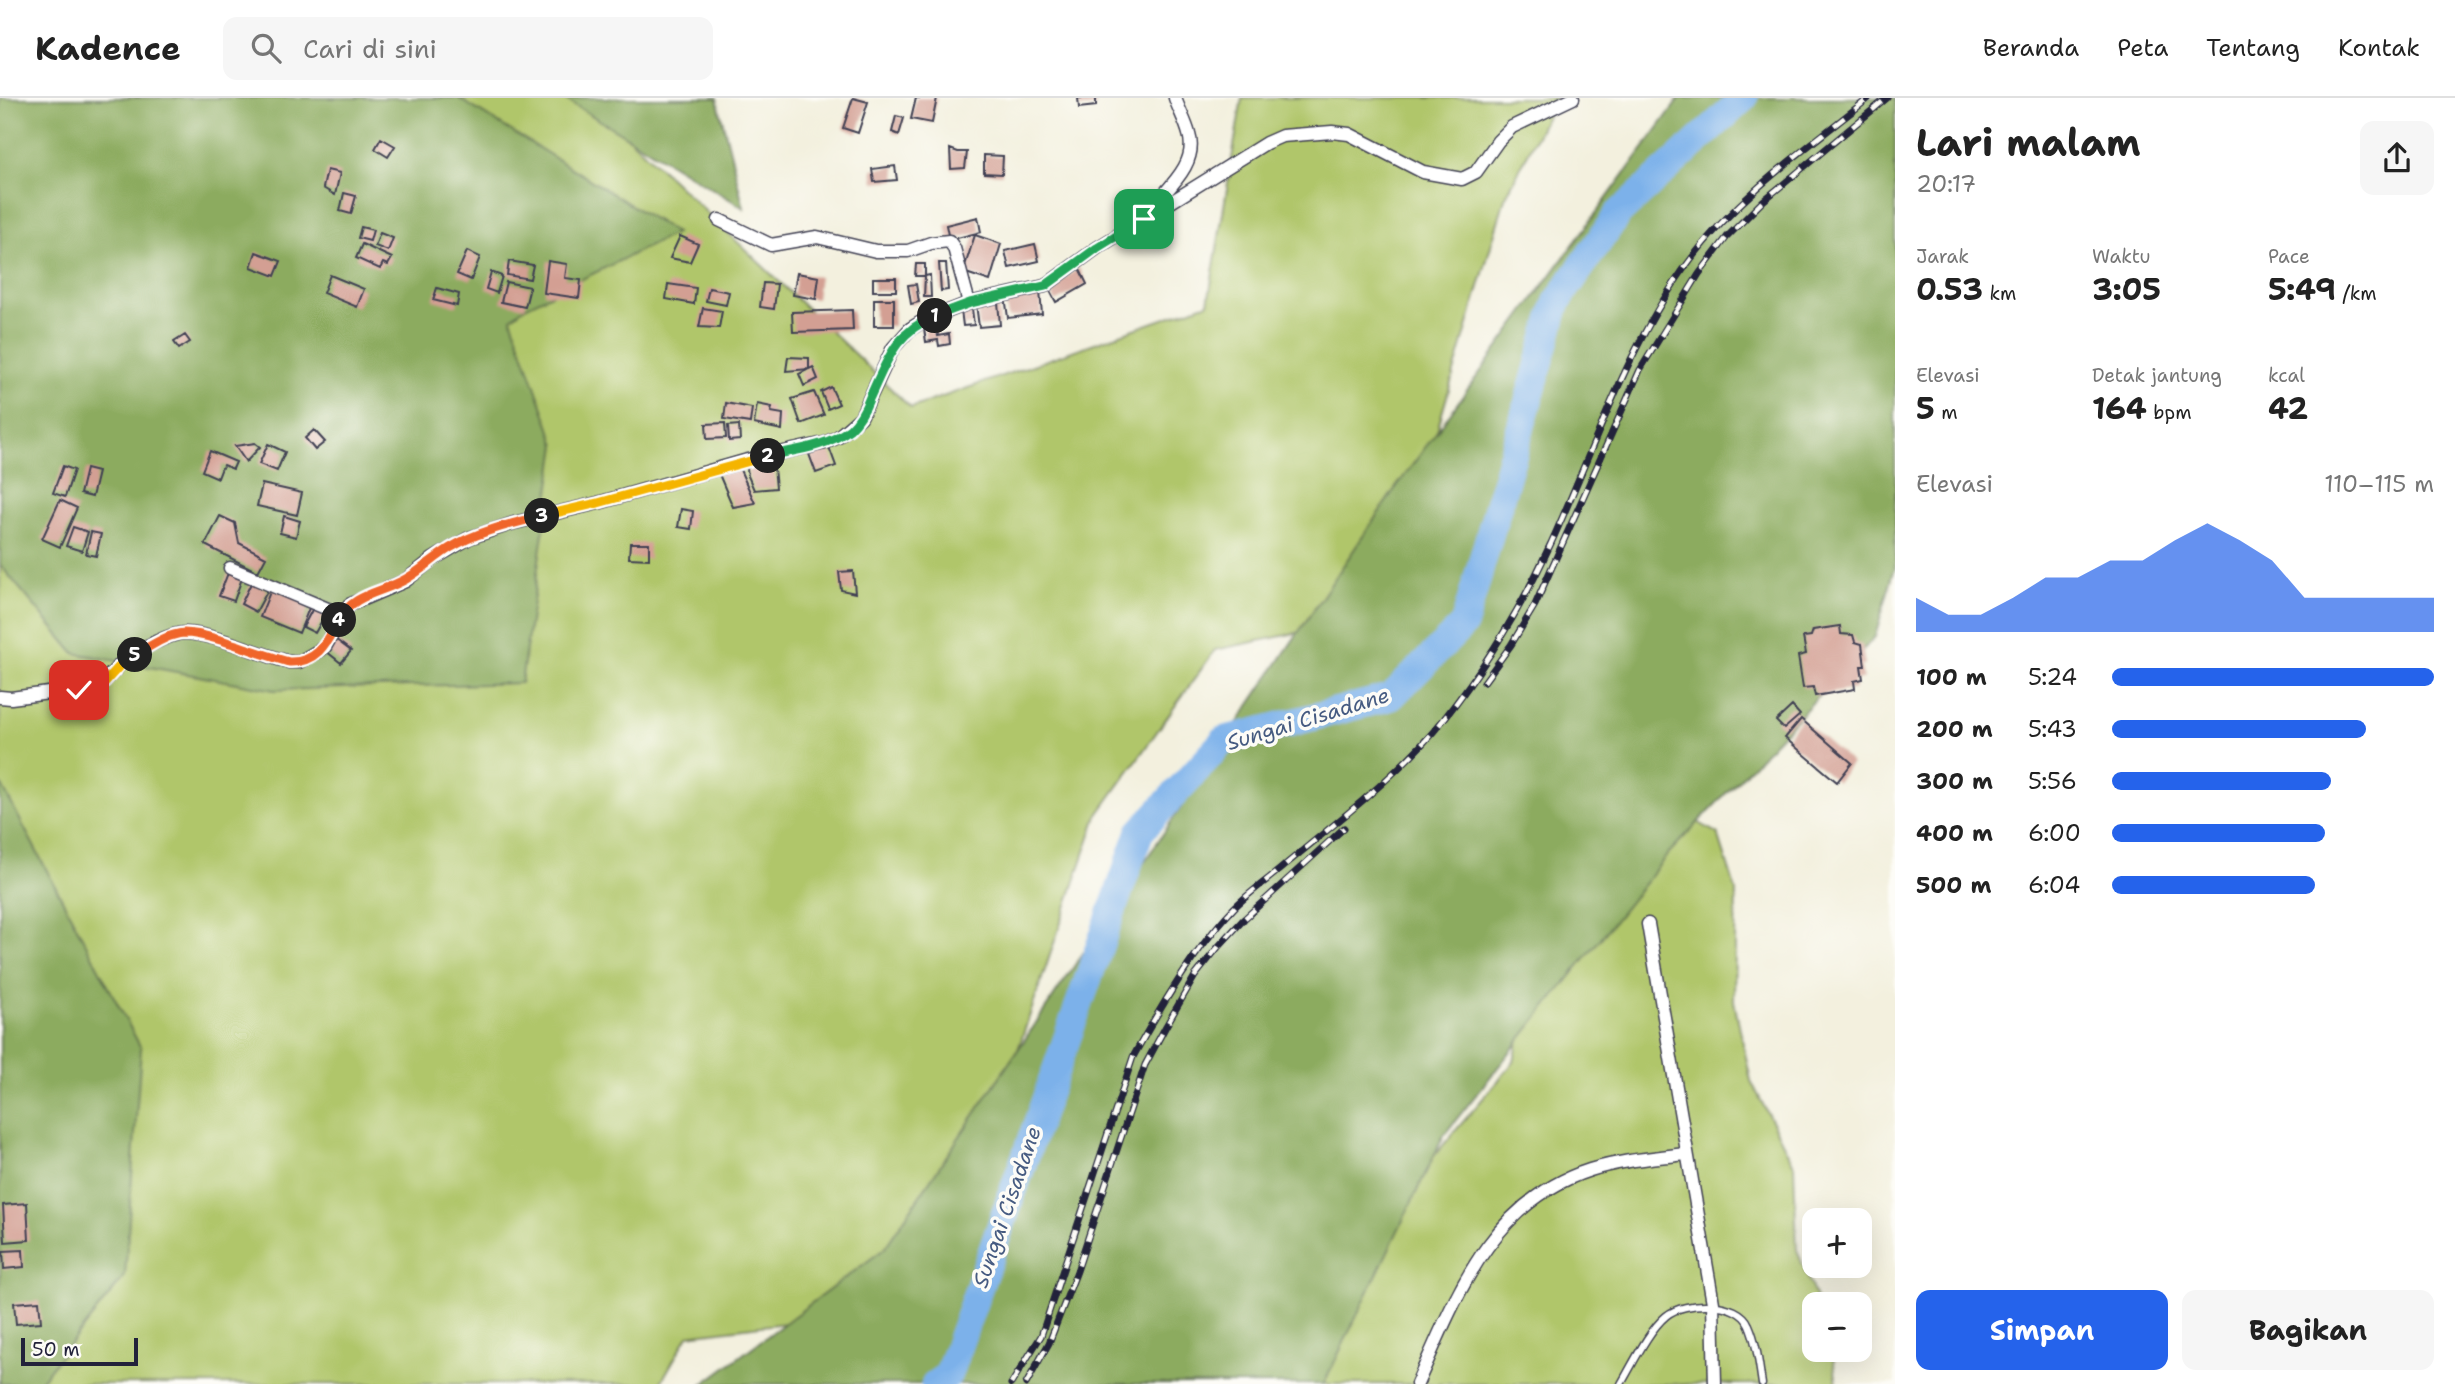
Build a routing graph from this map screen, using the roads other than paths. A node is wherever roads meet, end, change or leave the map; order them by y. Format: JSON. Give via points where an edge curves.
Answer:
{"nodes":[{"id":1,"x":1175,"y":98,"type":"edge"},
{"id":2,"x":1573,"y":98,"type":"edge"},
{"id":3,"x":1144,"y":219,"type":"junction"},
{"id":4,"x":719,"y":220,"type":"dead end"},
{"id":5,"x":970,"y":303,"type":"junction"},
{"id":6,"x":230,"y":568,"type":"dead end"},
{"id":7,"x":342,"y":615,"type":"junction"},
{"id":8,"x":0,"y":697,"type":"edge"},
{"id":9,"x":1648,"y":924,"type":"dead end"},
{"id":10,"x":1685,"y":1154,"type":"junction"},
{"id":11,"x":1713,"y":1303,"type":"junction"},
{"id":12,"x":1417,"y":1384,"type":"edge"},
{"id":13,"x":1621,"y":1384,"type":"edge"},
{"id":14,"x":1715,"y":1384,"type":"edge"},
{"id":15,"x":1762,"y":1384,"type":"edge"}],
"edges":[{"from":1,"to":3,"type":"street","via":[[1190,135],[1188,164]]},
{"from":2,"to":3,"type":"street","via":[[1512,128],[1476,172],[1462,179],[1423,172],[1349,134],[1282,136]]},
{"from":3,"to":5,"type":"street","via":[[1045,286]]},
{"from":4,"to":5,"type":"street","via":[[771,245],[817,236],[876,251],[908,251],[950,241]]},
{"from":5,"to":7,"type":"street","via":[[923,321],[901,338],[861,417],[838,437],[469,538],[405,580],[349,605]]},
{"from":6,"to":7,"type":"street"},
{"from":7,"to":8,"type":"street","via":[[325,647],[299,662],[184,633],[126,659],[94,687]]},
{"from":9,"to":10,"type":"street"},
{"from":10,"to":11,"type":"street"},
{"from":10,"to":12,"type":"street","via":[[1588,1170],[1555,1184],[1522,1208],[1466,1278]]},
{"from":11,"to":13,"type":"lane","via":[[1686,1306],[1664,1317]]},
{"from":11,"to":14,"type":"street"},
{"from":11,"to":15,"type":"lane","via":[[1748,1322]]}]}
